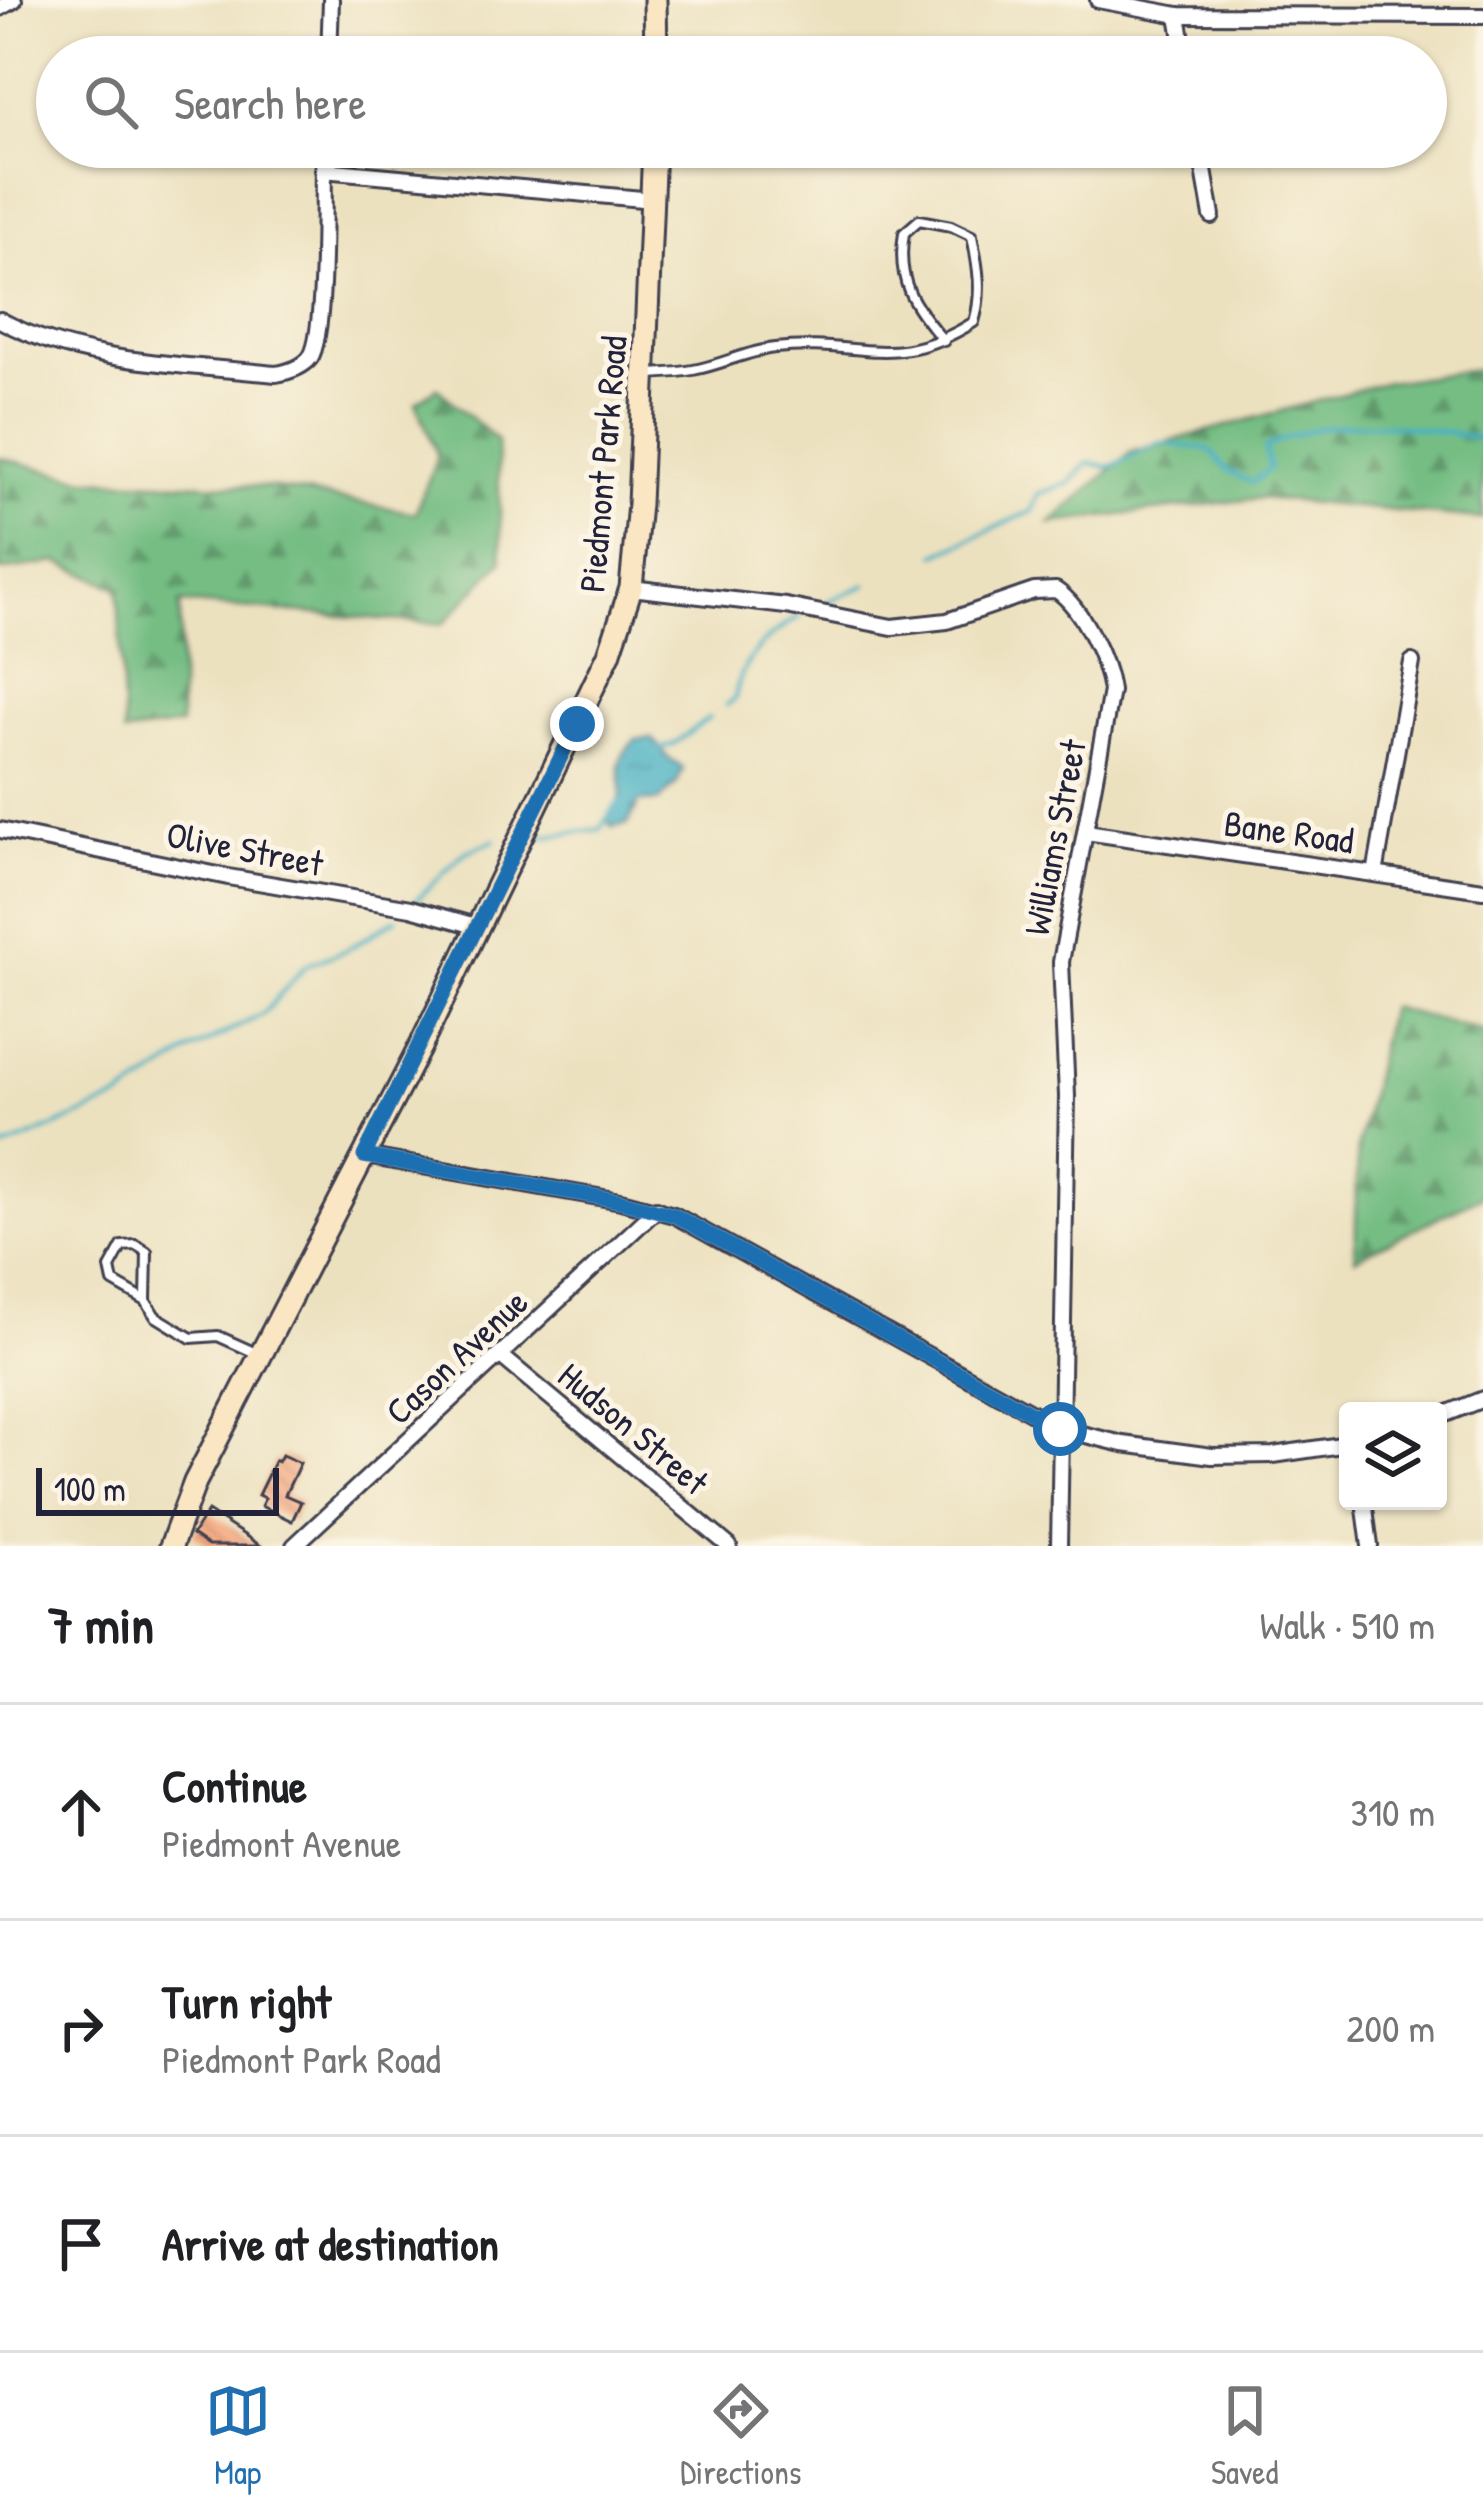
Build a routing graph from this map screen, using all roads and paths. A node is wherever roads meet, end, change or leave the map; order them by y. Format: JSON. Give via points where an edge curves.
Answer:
{"nodes":[{"id":1,"x":14,"y":0,"type":"edge"},
{"id":2,"x":331,"y":0,"type":"edge"},
{"id":3,"x":655,"y":0,"type":"edge"},
{"id":4,"x":1098,"y":0,"type":"edge"},
{"id":5,"x":0,"y":8,"type":"edge"},
{"id":6,"x":1178,"y":15,"type":"junction"},
{"id":7,"x":1483,"y":16,"type":"edge"},
{"id":8,"x":329,"y":36,"type":"edge"},
{"id":9,"x":656,"y":36,"type":"edge"},
{"id":10,"x":1182,"y":36,"type":"edge"},
{"id":11,"x":654,"y":168,"type":"edge"},
{"id":12,"x":1204,"y":168,"type":"edge"},
{"id":13,"x":323,"y":170,"type":"joint"},
{"id":14,"x":653,"y":200,"type":"junction"},
{"id":15,"x":1212,"y":216,"type":"dead end"},
{"id":16,"x":0,"y":320,"type":"edge"},
{"id":17,"x":944,"y":341,"type":"junction"},
{"id":18,"x":645,"y":374,"type":"junction"},
{"id":19,"x":631,"y":588,"type":"junction"},
{"id":20,"x":1412,"y":662,"type":"dead end"},
{"id":21,"x":0,"y":830,"type":"edge"},
{"id":22,"x":1085,"y":832,"type":"junction"},
{"id":23,"x":1375,"y":874,"type":"junction"},
{"id":24,"x":1483,"y":890,"type":"edge"},
{"id":25,"x":479,"y":927,"type":"junction"},
{"id":26,"x":364,"y":1156,"type":"junction"},
{"id":27,"x":657,"y":1209,"type":"junction"},
{"id":28,"x":146,"y":1301,"type":"junction"},
{"id":29,"x":260,"y":1354,"type":"junction"},
{"id":30,"x":501,"y":1356,"type":"junction"},
{"id":31,"x":1483,"y":1400,"type":"edge"},
{"id":32,"x":1447,"y":1414,"type":"edge"},
{"id":33,"x":1060,"y":1429,"type":"junction"},
{"id":34,"x":1339,"y":1445,"type":"edge"},
{"id":35,"x":1365,"y":1510,"type":"edge"},
{"id":36,"x":171,"y":1546,"type":"edge"},
{"id":37,"x":294,"y":1546,"type":"edge"},
{"id":38,"x":729,"y":1546,"type":"edge"},
{"id":39,"x":1058,"y":1546,"type":"edge"},
{"id":40,"x":1370,"y":1546,"type":"edge"}],
"edges":[{"from":1,"to":5,"type":"street"},
{"from":2,"to":8,"type":"street"},
{"from":3,"to":9,"type":"street"},
{"from":4,"to":6,"type":"street"},
{"from":6,"to":7,"type":"street"},
{"from":6,"to":10,"type":"street"},
{"from":11,"to":14,"type":"street","name":"Piedmont Park Road"},
{"from":12,"to":15,"type":"street"},
{"from":13,"to":14,"type":"street"},
{"from":13,"to":16,"type":"street","via":[[319,321],[300,367],[275,374],[77,351]]},
{"from":14,"to":18,"type":"street","name":"Piedmont Park Road"},
{"from":17,"to":17,"type":"lane","via":[[974,322],[980,273],[971,236],[919,220],[904,233],[904,287]]},
{"from":17,"to":18,"type":"lane","via":[[876,352],[772,348]]},
{"from":18,"to":19,"type":"street","name":"Piedmont Park Road"},
{"from":19,"to":22,"type":"street","name":"Williams Street","via":[[892,627],[947,621],[1056,590],[1101,654],[1111,691]]},
{"from":19,"to":25,"type":"street","name":"Piedmont Park Road","via":[[598,680]]},
{"from":20,"to":23,"type":"street"},
{"from":21,"to":25,"type":"street","name":"Olive Street"},
{"from":22,"to":23,"type":"street","name":"Bane Road"},
{"from":22,"to":33,"type":"street","name":"Williams Street","via":[[1061,962],[1067,1096]]},
{"from":23,"to":24,"type":"street","name":"Bane Road"},
{"from":25,"to":26,"type":"street","name":"Piedmont Park Road"},
{"from":26,"to":27,"type":"street"},
{"from":26,"to":29,"type":"street","name":"Piedmont Park Road"},
{"from":27,"to":30,"type":"street","name":"Cason Avenue"},
{"from":27,"to":33,"type":"street"},
{"from":28,"to":28,"type":"lane","via":[[147,1252],[122,1246],[110,1268],[113,1282]]},
{"from":28,"to":29,"type":"lane","via":[[154,1316],[191,1338],[218,1336]]},
{"from":29,"to":36,"type":"street","name":"Piedmont Park Road"},
{"from":30,"to":37,"type":"street","name":"Cason Avenue"},
{"from":30,"to":38,"type":"street","name":"Hudson Street"},
{"from":31,"to":32,"type":"street"},
{"from":33,"to":34,"type":"street","via":[[1212,1456]]},
{"from":33,"to":39,"type":"street","name":"Williams Street"},
{"from":35,"to":40,"type":"street"}]}
